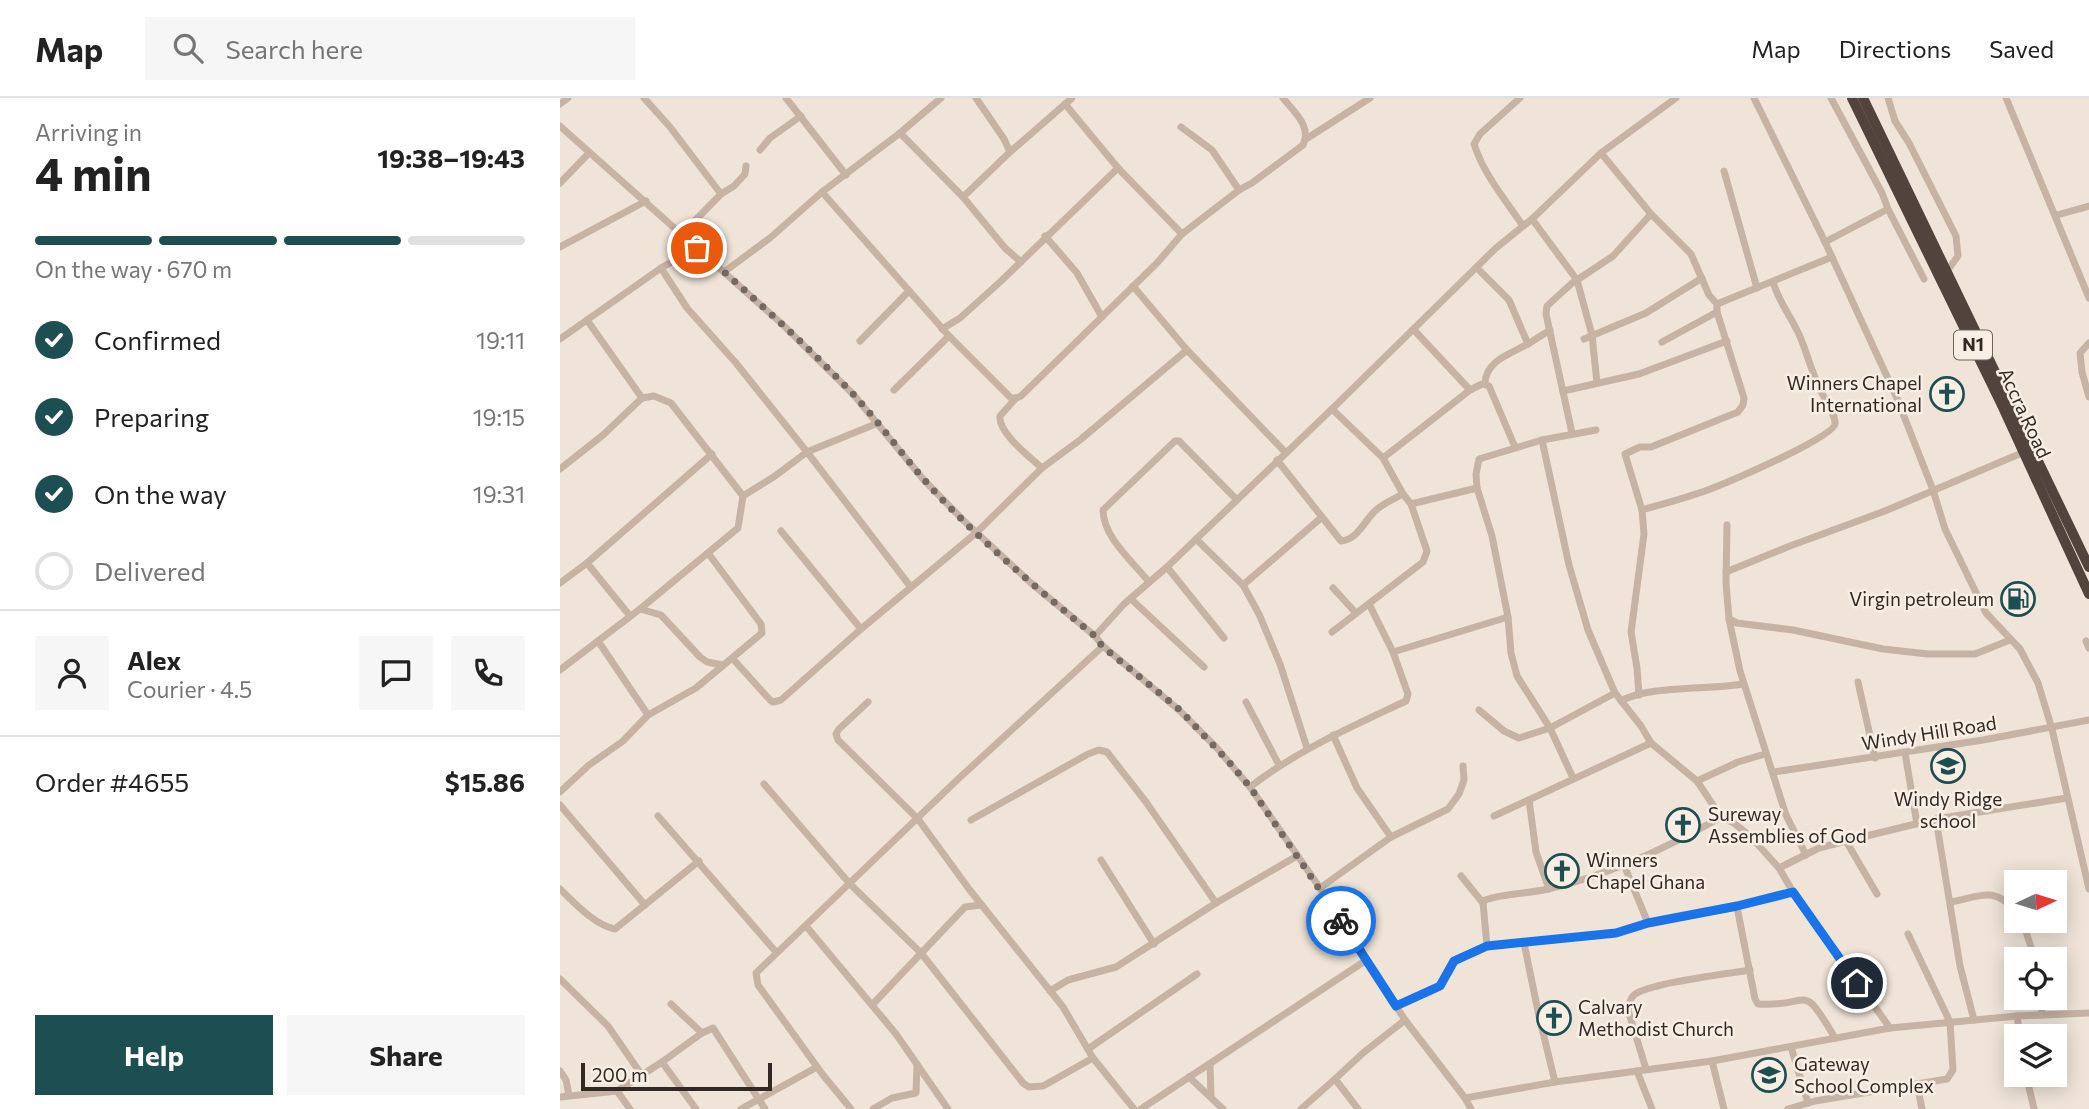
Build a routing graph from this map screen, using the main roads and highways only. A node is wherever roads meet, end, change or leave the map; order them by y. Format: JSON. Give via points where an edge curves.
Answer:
{"nodes":[{"id":1,"x":1852,"y":98,"type":"edge"},
{"id":2,"x":1863,"y":98,"type":"edge"},
{"id":3,"x":2089,"y":567,"type":"edge"},
{"id":4,"x":2089,"y":594,"type":"edge"}],
"edges":[{"from":1,"to":4,"type":"highway","name":"Accra Road","number":"N1"},
{"from":2,"to":3,"type":"highway","name":"Accra Road","number":"N1"}]}
